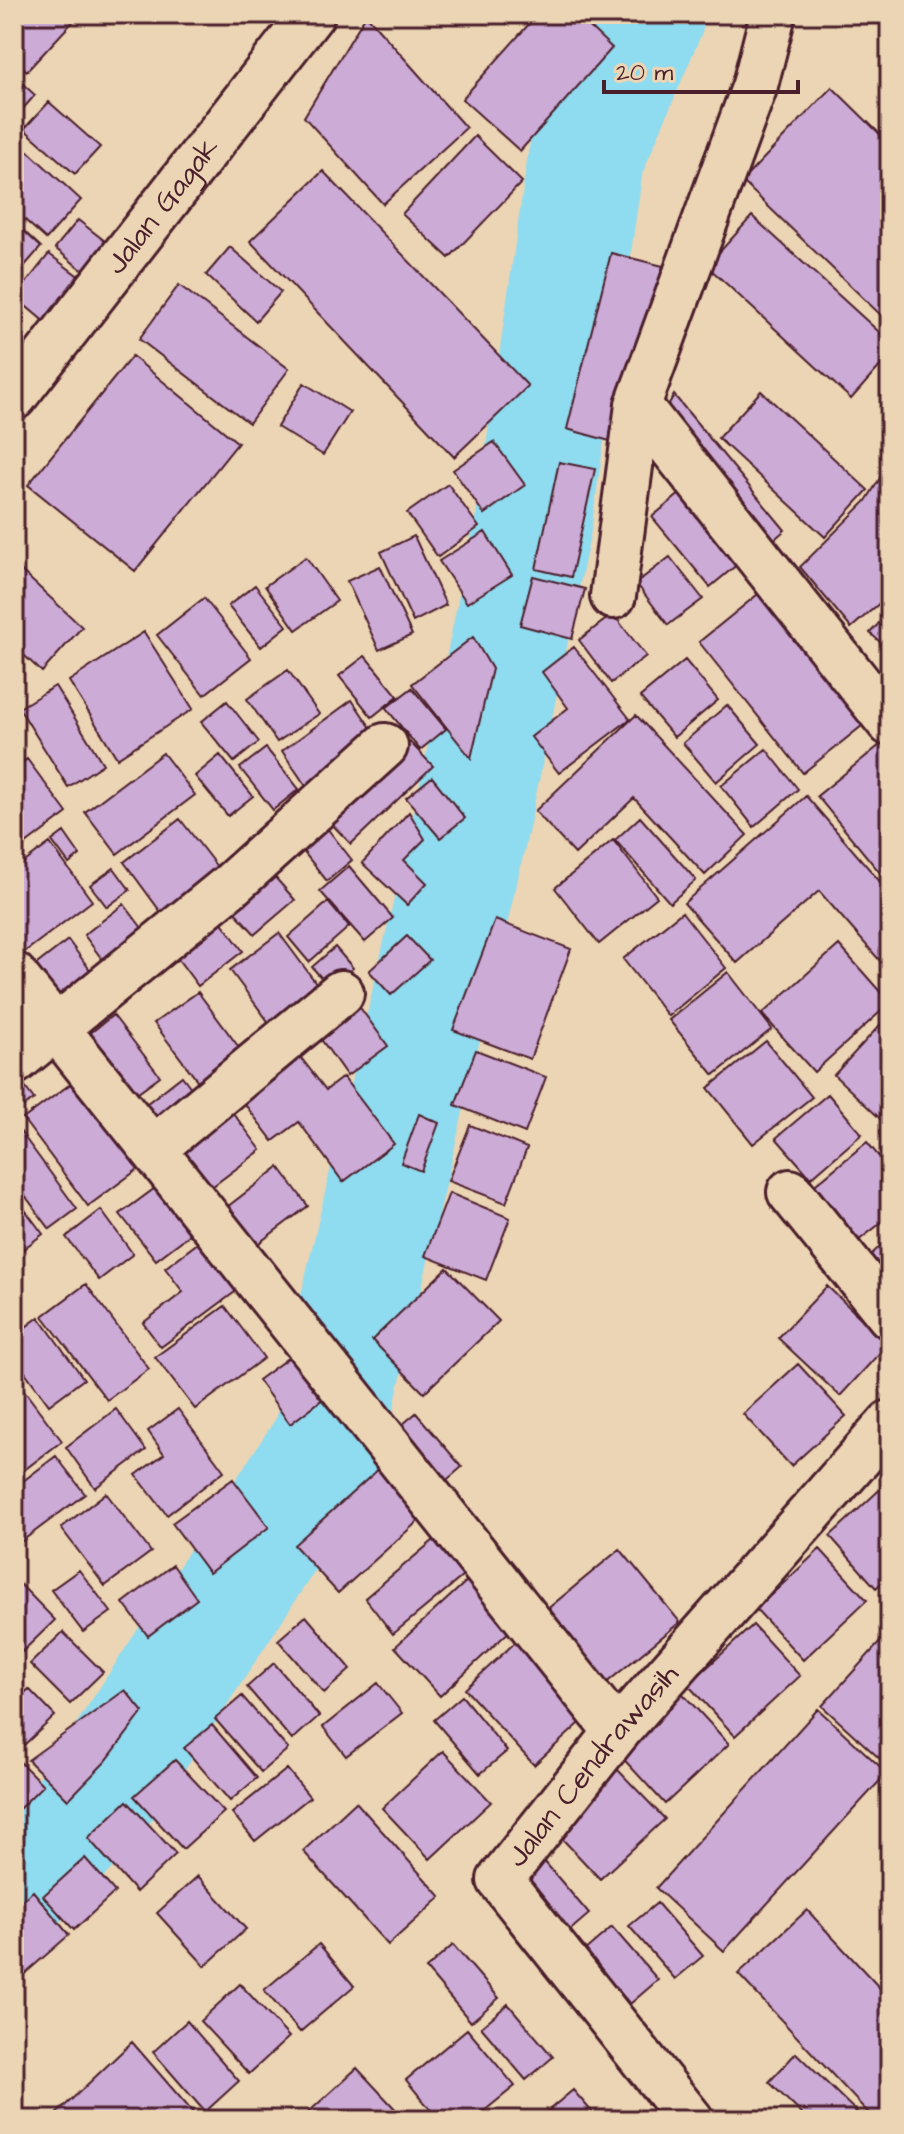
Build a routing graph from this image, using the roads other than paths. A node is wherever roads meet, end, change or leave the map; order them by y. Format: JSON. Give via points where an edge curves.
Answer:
{"nodes":[{"id":1,"x":312,"y":14,"type":"edge"},
{"id":2,"x":773,"y":14,"type":"edge"},
{"id":3,"x":14,"y":397,"type":"edge"},
{"id":4,"x":638,"y":405,"type":"junction"},
{"id":5,"x":613,"y":596,"type":"dead end"},
{"id":6,"x":890,"y":723,"type":"edge"},
{"id":7,"x":385,"y":746,"type":"dead end"},
{"id":8,"x":14,"y":975,"type":"edge"},
{"id":9,"x":341,"y":993,"type":"dead end"},
{"id":10,"x":58,"y":1027,"type":"junction"},
{"id":11,"x":14,"y":1062,"type":"edge"},
{"id":12,"x":153,"y":1149,"type":"junction"},
{"id":13,"x":790,"y":1192,"type":"dead end"},
{"id":14,"x":890,"y":1316,"type":"edge"},
{"id":15,"x":890,"y":1423,"type":"edge"},
{"id":16,"x":617,"y":1732,"type":"junction"},
{"id":17,"x":691,"y":2120,"type":"edge"}],
"edges":[{"from":1,"to":3,"type":"street","name":"Jalan Gagak"},
{"from":2,"to":4,"type":"street","via":[[755,85]]},
{"from":4,"to":5,"type":"street"},
{"from":4,"to":6,"type":"street"},
{"from":7,"to":10,"type":"street","via":[[231,885]]},
{"from":8,"to":10,"type":"street"},
{"from":9,"to":12,"type":"street"},
{"from":10,"to":11,"type":"street"},
{"from":10,"to":12,"type":"street"},
{"from":12,"to":16,"type":"street"},
{"from":13,"to":14,"type":"street"},
{"from":15,"to":16,"type":"street","name":"Jalan Cendrawasih"},
{"from":16,"to":17,"type":"street","name":"Jalan Cendrawasih","via":[[500,1880]]}]}
